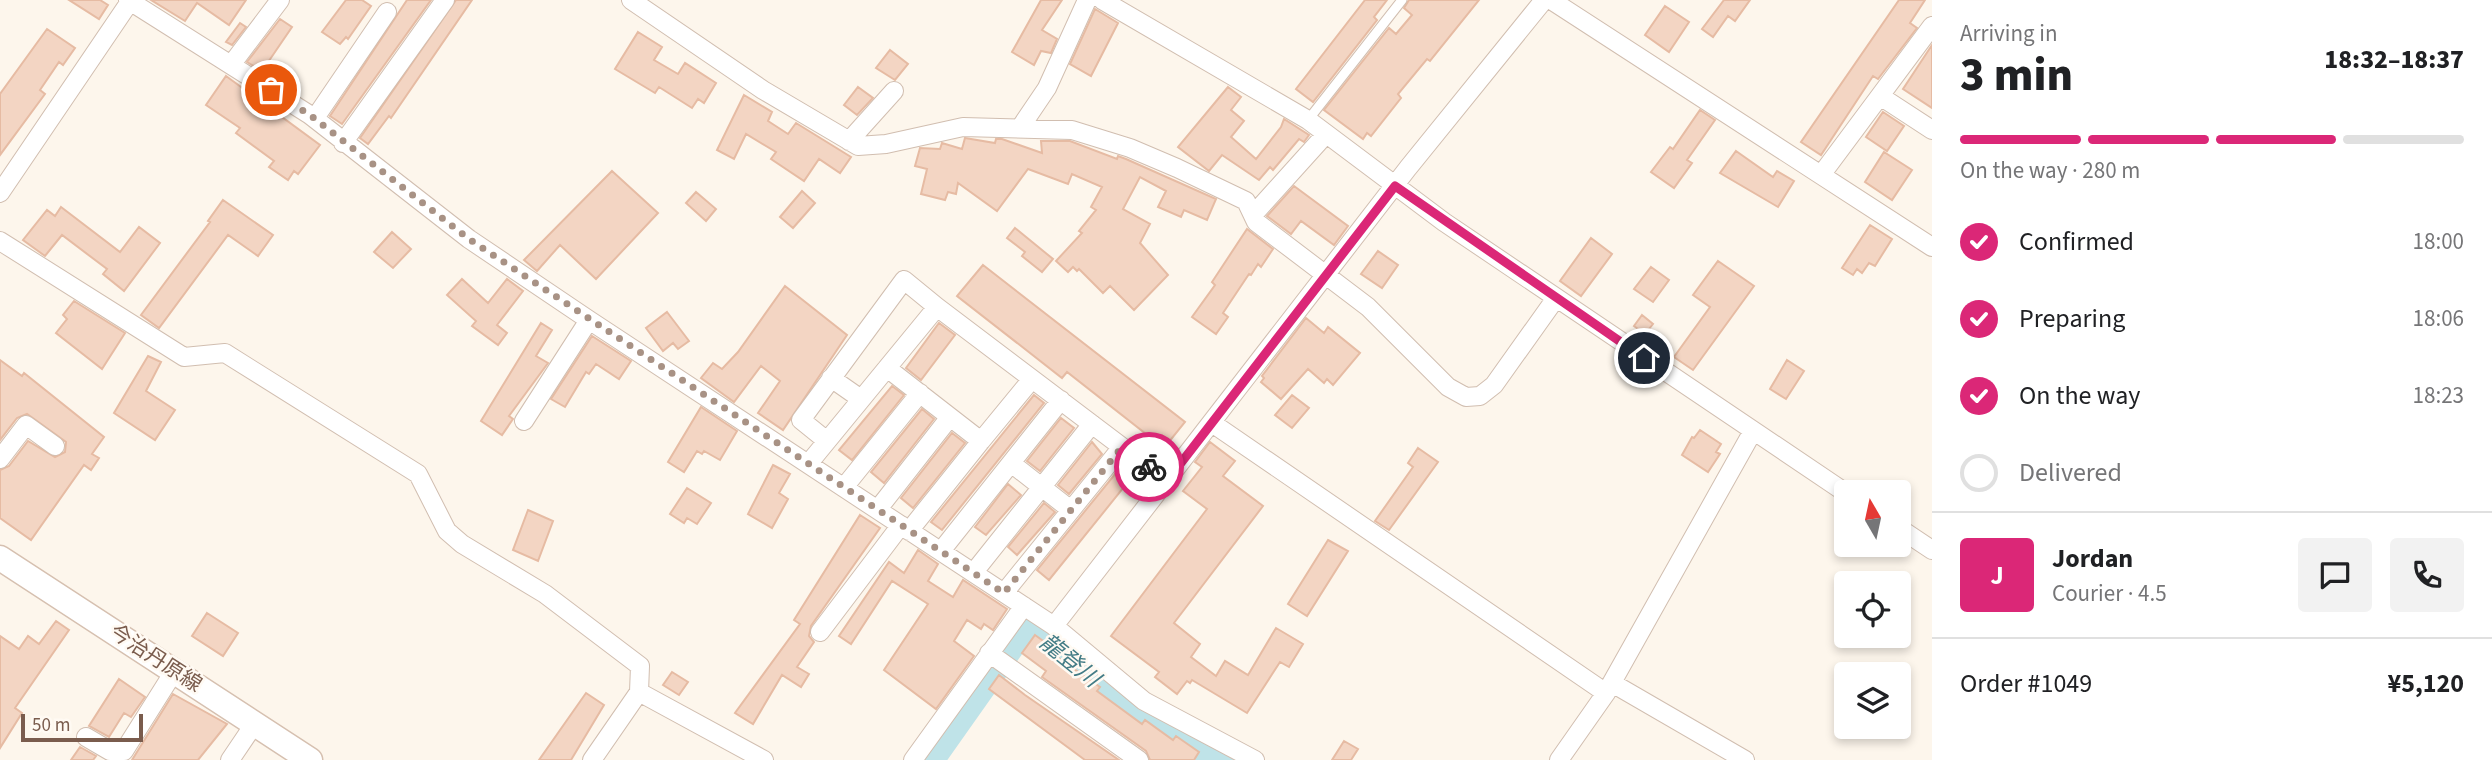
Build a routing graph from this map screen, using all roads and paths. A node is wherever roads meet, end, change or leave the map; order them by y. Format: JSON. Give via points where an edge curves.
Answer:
{"nodes":[{"id":1,"x":130,"y":0,"type":"edge"},
{"id":2,"x":280,"y":0,"type":"edge"},
{"id":3,"x":445,"y":0,"type":"edge"},
{"id":4,"x":631,"y":0,"type":"edge"},
{"id":5,"x":1087,"y":0,"type":"edge"},
{"id":6,"x":1102,"y":0,"type":"edge"},
{"id":7,"x":1402,"y":0,"type":"edge"},
{"id":8,"x":1544,"y":0,"type":"edge"},
{"id":9,"x":1551,"y":0,"type":"edge"},
{"id":10,"x":387,"y":12,"type":"dead end"},
{"id":11,"x":1931,"y":29,"type":"edge"},
{"id":12,"x":231,"y":65,"type":"junction"},
{"id":13,"x":894,"y":91,"type":"dead end"},
{"id":14,"x":1880,"y":96,"type":"junction"},
{"id":15,"x":315,"y":118,"type":"junction"},
{"id":16,"x":1308,"y":120,"type":"junction"},
{"id":17,"x":1020,"y":128,"type":"junction"},
{"id":18,"x":1932,"y":130,"type":"edge"},
{"id":19,"x":1326,"y":134,"type":"junction"},
{"id":20,"x":849,"y":141,"type":"junction"},
{"id":21,"x":343,"y":143,"type":"junction"},
{"id":22,"x":1821,"y":175,"type":"junction"},
{"id":23,"x":1395,"y":186,"type":"junction"},
{"id":24,"x":0,"y":193,"type":"edge"},
{"id":25,"x":1253,"y":215,"type":"junction"},
{"id":26,"x":0,"y":241,"type":"edge"},
{"id":27,"x":1932,"y":247,"type":"edge"},
{"id":28,"x":1326,"y":275,"type":"junction"},
{"id":29,"x":1556,"y":298,"type":"junction"},
{"id":30,"x":937,"y":307,"type":"junction"},
{"id":31,"x":589,"y":320,"type":"junction"},
{"id":32,"x":887,"y":368,"type":"junction"},
{"id":33,"x":831,"y":378,"type":"junction"},
{"id":34,"x":1032,"y":379,"type":"junction"},
{"id":35,"x":920,"y":393,"type":"junction"},
{"id":36,"x":861,"y":399,"type":"junction"},
{"id":37,"x":1061,"y":400,"type":"junction"},
{"id":38,"x":950,"y":416,"type":"junction"},
{"id":39,"x":524,"y":421,"type":"dead end"},
{"id":40,"x":1212,"y":423,"type":"junction"},
{"id":41,"x":1092,"y":424,"type":"junction"},
{"id":42,"x":1753,"y":431,"type":"junction"},
{"id":43,"x":981,"y":441,"type":"junction"},
{"id":44,"x":827,"y":442,"type":"junction"},
{"id":45,"x":55,"y":446,"type":"dead end"},
{"id":46,"x":1122,"y":447,"type":"junction"},
{"id":47,"x":0,"y":459,"type":"edge"},
{"id":48,"x":809,"y":463,"type":"junction"},
{"id":49,"x":1011,"y":463,"type":"junction"},
{"id":50,"x":1167,"y":481,"type":"junction"},
{"id":51,"x":1834,"y":485,"type":"edge"},
{"id":52,"x":845,"y":486,"type":"junction"},
{"id":53,"x":1041,"y":489,"type":"junction"},
{"id":54,"x":878,"y":509,"type":"junction"},
{"id":55,"x":1071,"y":510,"type":"junction"},
{"id":56,"x":905,"y":528,"type":"junction"},
{"id":57,"x":1911,"y":536,"type":"edge"},
{"id":58,"x":1932,"y":550,"type":"edge"},
{"id":59,"x":941,"y":551,"type":"junction"},
{"id":60,"x":0,"y":558,"type":"edge"},
{"id":61,"x":974,"y":572,"type":"junction"},
{"id":62,"x":1004,"y":593,"type":"junction"},
{"id":63,"x":1024,"y":606,"type":"junction"},
{"id":64,"x":1054,"y":626,"type":"junction"},
{"id":65,"x":820,"y":632,"type":"dead end"},
{"id":66,"x":989,"y":653,"type":"junction"},
{"id":67,"x":175,"y":670,"type":"junction"},
{"id":68,"x":1609,"y":688,"type":"junction"},
{"id":69,"x":639,"y":692,"type":"junction"},
{"id":70,"x":255,"y":723,"type":"junction"},
{"id":71,"x":86,"y":737,"type":"dead end"},
{"id":72,"x":1228,"y":745,"type":"junction"},
{"id":73,"x":230,"y":760,"type":"edge"},
{"id":74,"x":310,"y":760,"type":"edge"},
{"id":75,"x":592,"y":760,"type":"edge"},
{"id":76,"x":764,"y":760,"type":"edge"},
{"id":77,"x":913,"y":760,"type":"edge"},
{"id":78,"x":1139,"y":760,"type":"edge"},
{"id":79,"x":1218,"y":760,"type":"edge"},
{"id":80,"x":1255,"y":760,"type":"edge"},
{"id":81,"x":1559,"y":760,"type":"edge"},
{"id":82,"x":1745,"y":760,"type":"edge"}],
"edges":[{"from":1,"to":12,"type":"street"},
{"from":1,"to":24,"type":"street"},
{"from":2,"to":12,"type":"street"},
{"from":3,"to":21,"type":"street"},
{"from":4,"to":20,"type":"street","via":[[763,90]]},
{"from":5,"to":17,"type":"street","via":[[1047,88]]},
{"from":6,"to":16,"type":"street"},
{"from":7,"to":16,"type":"lane"},
{"from":8,"to":23,"type":"street"},
{"from":9,"to":22,"type":"street"},
{"from":10,"to":15,"type":"street"},
{"from":11,"to":14,"type":"street"},
{"from":12,"to":15,"type":"street"},
{"from":13,"to":20,"type":"street"},
{"from":14,"to":18,"type":"street"},
{"from":14,"to":22,"type":"street"},
{"from":15,"to":21,"type":"street"},
{"from":16,"to":19,"type":"street"},
{"from":17,"to":20,"type":"street","via":[[962,127],[886,144],[858,146]]},
{"from":17,"to":25,"type":"street","via":[[1072,130],[1130,148],[1246,201]]},
{"from":19,"to":23,"type":"street"},
{"from":19,"to":25,"type":"street"},
{"from":21,"to":31,"type":"street","via":[[469,239]]},
{"from":22,"to":27,"type":"street"},
{"from":23,"to":28,"type":"street"},
{"from":23,"to":29,"type":"street"},
{"from":25,"to":28,"type":"street","via":[[1256,222]]},
{"from":26,"to":69,"type":"street","via":[[184,357],[225,353],[418,474],[447,531],[545,594],[640,666]]},
{"from":28,"to":29,"type":"street","via":[[1368,307],[1448,387],[1466,397],[1480,396],[1494,385]]},
{"from":28,"to":40,"type":"street"},
{"from":29,"to":42,"type":"street"},
{"from":30,"to":32,"type":"street"},
{"from":30,"to":33,"type":"street","via":[[904,280]]},
{"from":30,"to":34,"type":"street"},
{"from":31,"to":39,"type":"street"},
{"from":31,"to":48,"type":"street"},
{"from":32,"to":35,"type":"street"},
{"from":32,"to":36,"type":"street"},
{"from":33,"to":36,"type":"street"},
{"from":33,"to":44,"type":"street","via":[[801,420]]},
{"from":34,"to":37,"type":"street"},
{"from":34,"to":43,"type":"street"},
{"from":35,"to":38,"type":"street"},
{"from":35,"to":52,"type":"street"},
{"from":36,"to":44,"type":"street"},
{"from":37,"to":41,"type":"street"},
{"from":37,"to":49,"type":"street"},
{"from":38,"to":43,"type":"street"},
{"from":38,"to":54,"type":"street"},
{"from":40,"to":50,"type":"street"},
{"from":40,"to":68,"type":"street"},
{"from":41,"to":46,"type":"street"},
{"from":41,"to":53,"type":"street"},
{"from":42,"to":51,"type":"street"},
{"from":42,"to":68,"type":"street"},
{"from":43,"to":56,"type":"street"},
{"from":44,"to":48,"type":"street"},
{"from":45,"to":47,"type":"street","via":[[26,425]]},
{"from":46,"to":50,"type":"street"},
{"from":46,"to":55,"type":"street"},
{"from":48,"to":52,"type":"street"},
{"from":49,"to":53,"type":"street"},
{"from":49,"to":59,"type":"street"},
{"from":50,"to":64,"type":"street"},
{"from":52,"to":54,"type":"street"},
{"from":53,"to":55,"type":"street"},
{"from":53,"to":61,"type":"street"},
{"from":54,"to":56,"type":"street"},
{"from":55,"to":62,"type":"street"},
{"from":56,"to":59,"type":"street"},
{"from":56,"to":65,"type":"street"},
{"from":57,"to":58,"type":"street"},
{"from":59,"to":61,"type":"street"},
{"from":60,"to":67,"type":"main road","name":"今治丹原線"},
{"from":61,"to":62,"type":"street"},
{"from":62,"to":63,"type":"street"},
{"from":63,"to":64,"type":"street"},
{"from":63,"to":66,"type":"street"},
{"from":64,"to":72,"type":"street","via":[[1144,701]]},
{"from":66,"to":77,"type":"street"},
{"from":66,"to":78,"type":"street"},
{"from":67,"to":70,"type":"main road","name":"今治丹原線"},
{"from":67,"to":71,"type":"street","via":[[124,751],[110,751]]},
{"from":68,"to":81,"type":"street"},
{"from":68,"to":82,"type":"street"},
{"from":69,"to":75,"type":"street"},
{"from":69,"to":76,"type":"street"},
{"from":70,"to":73,"type":"street"},
{"from":70,"to":74,"type":"main road","name":"今治丹原線"},
{"from":72,"to":79,"type":"street"},
{"from":72,"to":80,"type":"street"}]}
